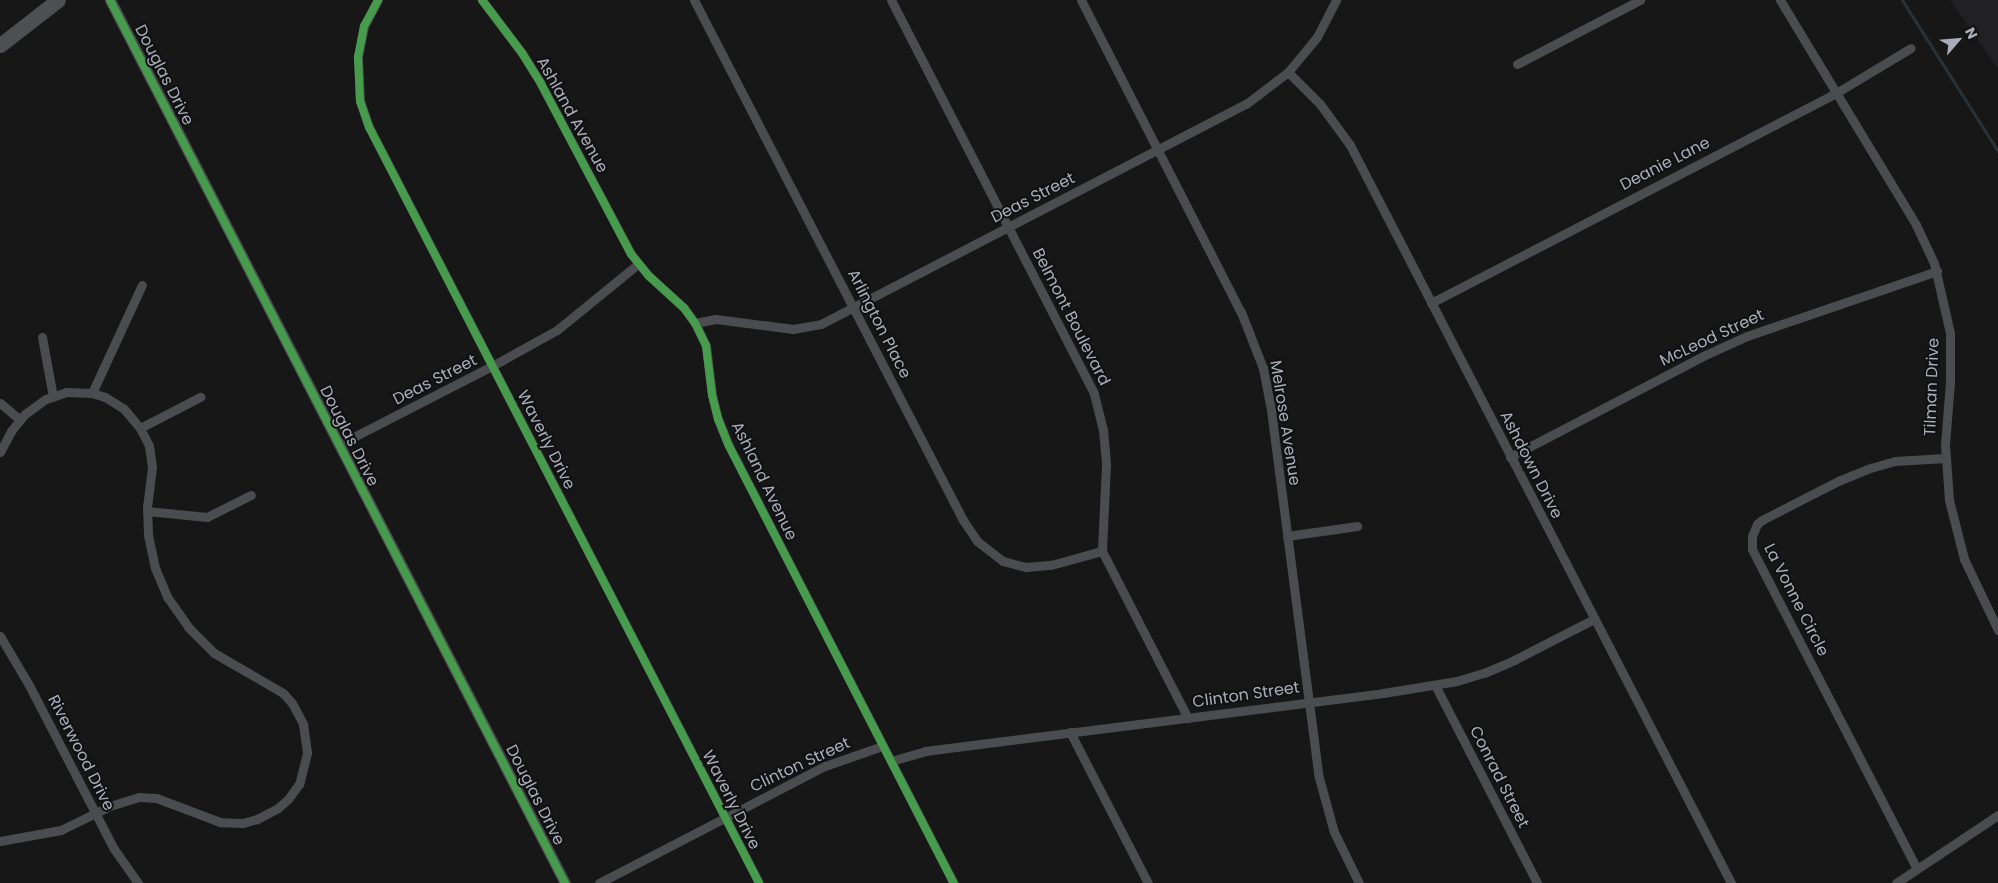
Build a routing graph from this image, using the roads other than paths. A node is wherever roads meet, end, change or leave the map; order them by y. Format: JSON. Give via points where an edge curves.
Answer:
{"nodes":[{"id":1,"x":58,"y":0,"type":"edge"},
{"id":2,"x":110,"y":0,"type":"edge"},
{"id":3,"x":378,"y":0,"type":"edge"},
{"id":4,"x":482,"y":0,"type":"edge"},
{"id":5,"x":694,"y":0,"type":"edge"},
{"id":6,"x":891,"y":0,"type":"edge"},
{"id":7,"x":1081,"y":0,"type":"edge"},
{"id":8,"x":1336,"y":0,"type":"edge"},
{"id":9,"x":1640,"y":0,"type":"edge"},
{"id":10,"x":1780,"y":0,"type":"edge"},
{"id":11,"x":0,"y":45,"type":"edge"},
{"id":12,"x":1911,"y":48,"type":"dead end"},
{"id":13,"x":1517,"y":64,"type":"dead end"},
{"id":14,"x":1288,"y":72,"type":"junction"},
{"id":15,"x":1836,"y":93,"type":"junction"},
{"id":16,"x":1158,"y":151,"type":"junction"},
{"id":17,"x":1009,"y":227,"type":"junction"},
{"id":18,"x":638,"y":264,"type":"junction"},
{"id":19,"x":1937,"y":271,"type":"junction"},
{"id":20,"x":142,"y":285,"type":"dead end"},
{"id":21,"x":1431,"y":303,"type":"junction"},
{"id":22,"x":853,"y":307,"type":"junction"},
{"id":23,"x":695,"y":323,"type":"junction"},
{"id":24,"x":42,"y":338,"type":"dead end"},
{"id":25,"x":492,"y":366,"type":"junction"},
{"id":26,"x":92,"y":394,"type":"junction"},
{"id":27,"x":53,"y":397,"type":"junction"},
{"id":28,"x":200,"y":397,"type":"dead end"},
{"id":29,"x":0,"y":403,"type":"edge"},
{"id":30,"x":19,"y":419,"type":"junction"},
{"id":31,"x":140,"y":428,"type":"junction"},
{"id":32,"x":338,"y":446,"type":"junction"},
{"id":33,"x":0,"y":452,"type":"edge"},
{"id":34,"x":1510,"y":457,"type":"junction"},
{"id":35,"x":1945,"y":458,"type":"junction"},
{"id":36,"x":251,"y":495,"type":"dead end"},
{"id":37,"x":147,"y":510,"type":"junction"},
{"id":38,"x":1357,"y":526,"type":"dead end"},
{"id":39,"x":1288,"y":536,"type":"junction"},
{"id":40,"x":1102,"y":551,"type":"junction"},
{"id":41,"x":1594,"y":619,"type":"junction"},
{"id":42,"x":1998,"y":630,"type":"edge"},
{"id":43,"x":0,"y":636,"type":"edge"},
{"id":44,"x":1435,"y":685,"type":"junction"},
{"id":45,"x":1308,"y":702,"type":"junction"},
{"id":46,"x":1188,"y":718,"type":"junction"},
{"id":47,"x":1070,"y":732,"type":"junction"},
{"id":48,"x":882,"y":746,"type":"junction"},
{"id":49,"x":891,"y":761,"type":"junction"},
{"id":50,"x":95,"y":813,"type":"junction"},
{"id":51,"x":1998,"y":815,"type":"edge"},
{"id":52,"x":725,"y":818,"type":"junction"},
{"id":53,"x":0,"y":841,"type":"edge"},
{"id":54,"x":1917,"y":869,"type":"junction"},
{"id":55,"x":138,"y":883,"type":"edge"},
{"id":56,"x":565,"y":883,"type":"edge"},
{"id":57,"x":599,"y":883,"type":"edge"},
{"id":58,"x":759,"y":883,"type":"edge"},
{"id":59,"x":954,"y":883,"type":"edge"},
{"id":60,"x":1148,"y":883,"type":"edge"},
{"id":61,"x":1359,"y":883,"type":"edge"},
{"id":62,"x":1537,"y":883,"type":"edge"},
{"id":63,"x":1731,"y":883,"type":"edge"},
{"id":64,"x":1896,"y":883,"type":"edge"}],
"edges":[{"from":1,"to":11,"type":"main road"},
{"from":2,"to":32,"type":"street","name":"Douglas Drive"},
{"from":3,"to":25,"type":"street","name":"Waverly Drive","via":[[359,42],[360,101],[376,142]]},
{"from":4,"to":18,"type":"street","name":"Ashland Avenue","via":[[536,76]]},
{"from":5,"to":22,"type":"street","name":"Arlington Place"},
{"from":6,"to":17,"type":"street","name":"Belmont Boulevard"},
{"from":7,"to":16,"type":"street","name":"Melrose Avenue"},
{"from":8,"to":14,"type":"street","name":"Deas Street","via":[[1317,37]]},
{"from":9,"to":13,"type":"street"},
{"from":10,"to":15,"type":"street","name":"Tilman Drive"},
{"from":12,"to":15,"type":"street","name":"Deanie Lane"},
{"from":14,"to":16,"type":"street","name":"Deas Street","via":[[1246,104]]},
{"from":14,"to":21,"type":"street","name":"Ashdown Drive","via":[[1320,104],[1350,145]]},
{"from":15,"to":19,"type":"street","name":"Tilman Drive","via":[[1916,225]]},
{"from":15,"to":21,"type":"street","name":"Deanie Lane"},
{"from":16,"to":17,"type":"street","name":"Deas Street"},
{"from":16,"to":39,"type":"street","name":"Melrose Avenue","via":[[1258,350],[1267,386]]},
{"from":17,"to":22,"type":"street","name":"Deas Street"},
{"from":17,"to":40,"type":"street","name":"Belmont Boulevard","via":[[1087,378],[1098,407],[1106,465]]},
{"from":18,"to":23,"type":"street","name":"Ashland Avenue","via":[[684,308]]},
{"from":18,"to":25,"type":"street","name":"Deas Street","via":[[556,330]]},
{"from":19,"to":34,"type":"street","name":"McLeod Street","via":[[1741,338]]},
{"from":19,"to":35,"type":"street","name":"Tilman Drive","via":[[1950,333]]},
{"from":20,"to":26,"type":"street"},
{"from":21,"to":34,"type":"street","name":"Ashdown Drive"},
{"from":22,"to":23,"type":"street","name":"Deas Street","via":[[821,324],[803,328],[716,319]]},
{"from":22,"to":40,"type":"street","name":"Arlington Place","via":[[963,520],[984,548],[1003,561],[1026,567],[1051,565]]},
{"from":23,"to":48,"type":"street","name":"Ashland Avenue","via":[[706,346],[712,395],[723,432]]},
{"from":24,"to":27,"type":"street"},
{"from":25,"to":32,"type":"street","name":"Deas Street"},
{"from":25,"to":52,"type":"street","name":"Waverly Drive"},
{"from":26,"to":27,"type":"street","via":[[74,392]]},
{"from":26,"to":31,"type":"street","via":[[124,409]]},
{"from":27,"to":30,"type":"street"},
{"from":28,"to":31,"type":"street"},
{"from":29,"to":30,"type":"street"},
{"from":30,"to":33,"type":"street"},
{"from":31,"to":37,"type":"street","via":[[152,467]]},
{"from":32,"to":56,"type":"street","name":"Douglas Drive"},
{"from":34,"to":41,"type":"street","name":"Ashdown Drive"},
{"from":35,"to":42,"type":"street","name":"Tilman Drive","via":[[1957,538]]},
{"from":35,"to":54,"type":"street","name":"La Vonne Circle","via":[[1895,461],[1867,469],[1762,520],[1752,536],[1752,549]]},
{"from":36,"to":37,"type":"street","via":[[207,517]]},
{"from":37,"to":50,"type":"street","via":[[150,552],[168,598],[188,627],[214,653],[271,684],[292,703],[307,739],[305,768],[288,799],[266,815],[243,823],[213,821],[149,797],[123,800]]},
{"from":38,"to":39,"type":"street"},
{"from":39,"to":45,"type":"street","name":"Melrose Avenue"},
{"from":40,"to":46,"type":"street","name":"Belmont Boulevard"},
{"from":41,"to":44,"type":"street","name":"Clinton Street","via":[[1484,673]]},
{"from":41,"to":63,"type":"street","name":"Ashdown Drive"},
{"from":43,"to":50,"type":"street","name":"Riverwood Drive"},
{"from":44,"to":45,"type":"street","name":"Clinton Street"},
{"from":44,"to":62,"type":"street","name":"Conrad Street"},
{"from":45,"to":46,"type":"street","name":"Clinton Street"},
{"from":45,"to":61,"type":"street","name":"Melrose Avenue","via":[[1327,814]]},
{"from":46,"to":47,"type":"street","name":"Clinton Street"},
{"from":47,"to":49,"type":"street","name":"Clinton Street","via":[[925,751]]},
{"from":47,"to":60,"type":"street"},
{"from":48,"to":49,"type":"street","name":"Ashland Avenue"},
{"from":48,"to":52,"type":"street","name":"Clinton Street","via":[[825,766]]},
{"from":49,"to":59,"type":"street","name":"Ashland Avenue"},
{"from":50,"to":53,"type":"street","via":[[61,830]]},
{"from":50,"to":55,"type":"street","name":"Riverwood Drive","via":[[114,849]]},
{"from":51,"to":54,"type":"street"},
{"from":52,"to":57,"type":"street","name":"Clinton Street"},
{"from":52,"to":58,"type":"street","name":"Waverly Drive"},
{"from":54,"to":64,"type":"street"}]}
